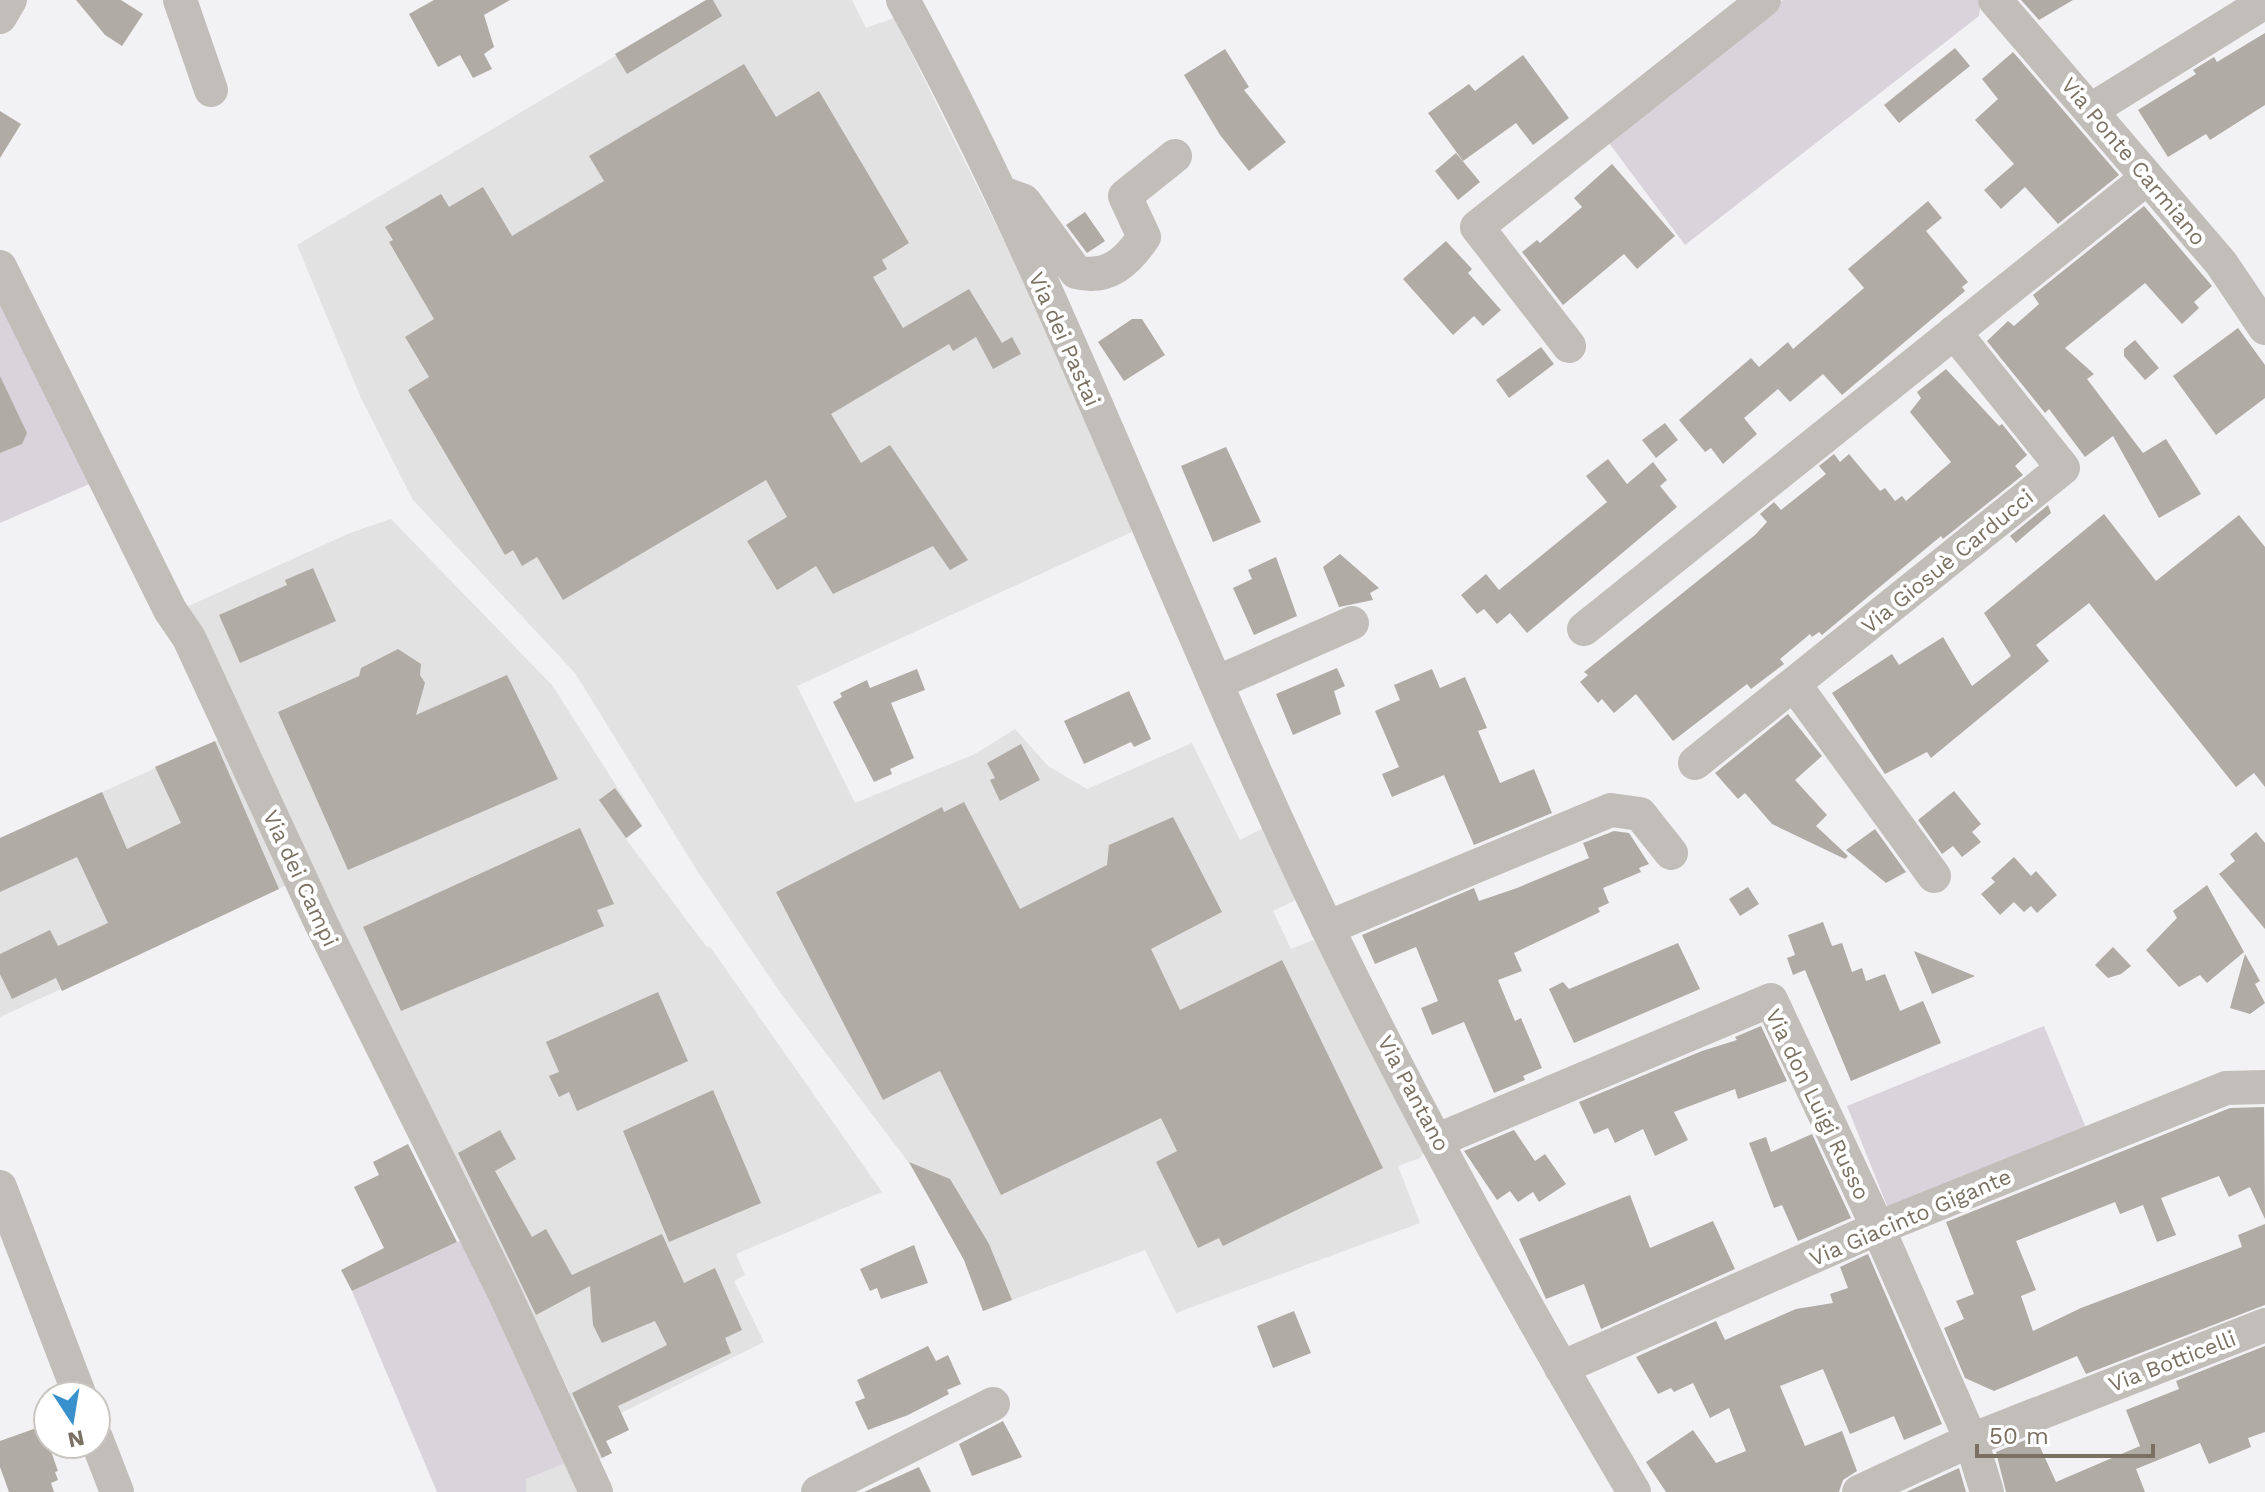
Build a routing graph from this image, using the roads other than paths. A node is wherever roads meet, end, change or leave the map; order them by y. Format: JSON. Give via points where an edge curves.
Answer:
{"nodes":[{"id":1,"x":10,"y":0,"type":"edge"},
{"id":2,"x":180,"y":0,"type":"edge"},
{"id":3,"x":903,"y":0,"type":"edge"},
{"id":4,"x":1764,"y":0,"type":"edge"},
{"id":5,"x":1995,"y":0,"type":"edge"},
{"id":6,"x":2265,"y":2,"type":"edge"},
{"id":7,"x":0,"y":17,"type":"edge"},
{"id":8,"x":211,"y":90,"type":"dead end"},
{"id":9,"x":2091,"y":110,"type":"junction"},
{"id":10,"x":1175,"y":156,"type":"dead end"},
{"id":11,"x":2147,"y":178,"type":"junction"},
{"id":12,"x":998,"y":191,"type":"junction"},
{"id":13,"x":0,"y":267,"type":"edge"},
{"id":14,"x":2265,"y":328,"type":"edge"},
{"id":15,"x":1954,"y":332,"type":"junction"},
{"id":16,"x":1569,"y":346,"type":"dead end"},
{"id":17,"x":1352,"y":623,"type":"dead end"},
{"id":18,"x":1584,"y":629,"type":"dead end"},
{"id":19,"x":1216,"y":683,"type":"junction"},
{"id":20,"x":1794,"y":684,"type":"junction"},
{"id":21,"x":1695,"y":763,"type":"dead end"},
{"id":22,"x":1671,"y":853,"type":"dead end"},
{"id":23,"x":1934,"y":876,"type":"dead end"},
{"id":24,"x":1327,"y":928,"type":"junction"},
{"id":25,"x":2265,"y":1087,"type":"edge"},
{"id":26,"x":1438,"y":1140,"type":"junction"},
{"id":27,"x":0,"y":1187,"type":"edge"},
{"id":28,"x":1878,"y":1228,"type":"junction"},
{"id":29,"x":2265,"y":1325,"type":"edge"},
{"id":30,"x":1561,"y":1368,"type":"junction"},
{"id":31,"x":74,"y":1380,"type":"edge"},
{"id":32,"x":993,"y":1404,"type":"dead end"},
{"id":33,"x":1971,"y":1440,"type":"junction"},
{"id":34,"x":105,"y":1460,"type":"edge"},
{"id":35,"x":117,"y":1492,"type":"edge"},
{"id":36,"x":596,"y":1492,"type":"edge"},
{"id":37,"x":818,"y":1492,"type":"edge"},
{"id":38,"x":1634,"y":1492,"type":"edge"},
{"id":39,"x":1859,"y":1492,"type":"edge"},
{"id":40,"x":1987,"y":1492,"type":"edge"}],
"edges":[{"from":1,"to":7,"type":"street"},
{"from":2,"to":8,"type":"street"},
{"from":3,"to":12,"type":"street","name":"Via dei Pastai"},
{"from":4,"to":16,"type":"street","via":[[1477,227]]},
{"from":5,"to":9,"type":"street","name":"Via Ponte Carmiano"},
{"from":6,"to":9,"type":"street"},
{"from":9,"to":11,"type":"street","name":"Via Ponte Carmiano"},
{"from":10,"to":12,"type":"street","via":[[1125,196],[1144,237],[1126,262],[1094,276],[1076,272],[1024,201]]},
{"from":11,"to":14,"type":"street","name":"Via Ponte Carmiano","via":[[2221,263]]},
{"from":11,"to":15,"type":"street"},
{"from":12,"to":19,"type":"street","name":"Via dei Pastai"},
{"from":13,"to":36,"type":"street","name":"Via dei Campi","via":[[170,610],[189,638]]},
{"from":15,"to":18,"type":"street"},
{"from":15,"to":20,"type":"street","name":"Via Giosuè Carducci","via":[[2063,468]]},
{"from":17,"to":19,"type":"street"},
{"from":19,"to":24,"type":"street","name":"Via Pantano"},
{"from":20,"to":21,"type":"street","name":"Via Giosuè Carducci"},
{"from":20,"to":23,"type":"street"},
{"from":22,"to":24,"type":"street","via":[[1640,814],[1611,810]]},
{"from":24,"to":26,"type":"street","name":"Via Pantano"},
{"from":25,"to":28,"type":"street","name":"Via Giacinto Gigante","via":[[2226,1088]]},
{"from":26,"to":28,"type":"street","name":"Via don Luigi Russo","via":[[1771,1000]]},
{"from":26,"to":30,"type":"street","name":"Via Pantano"},
{"from":27,"to":31,"type":"street"},
{"from":28,"to":30,"type":"street","name":"Via Giacinto Gigante"},
{"from":28,"to":33,"type":"street","name":"Via don Luigi Russo"},
{"from":29,"to":33,"type":"street","name":"Via Botticelli"},
{"from":30,"to":38,"type":"street","name":"Via Pantano"},
{"from":32,"to":37,"type":"street"},
{"from":33,"to":39,"type":"street","name":"Via Botticelli"},
{"from":33,"to":40,"type":"street","name":"Via don Luigi Russo"},
{"from":34,"to":35,"type":"street"}]}
